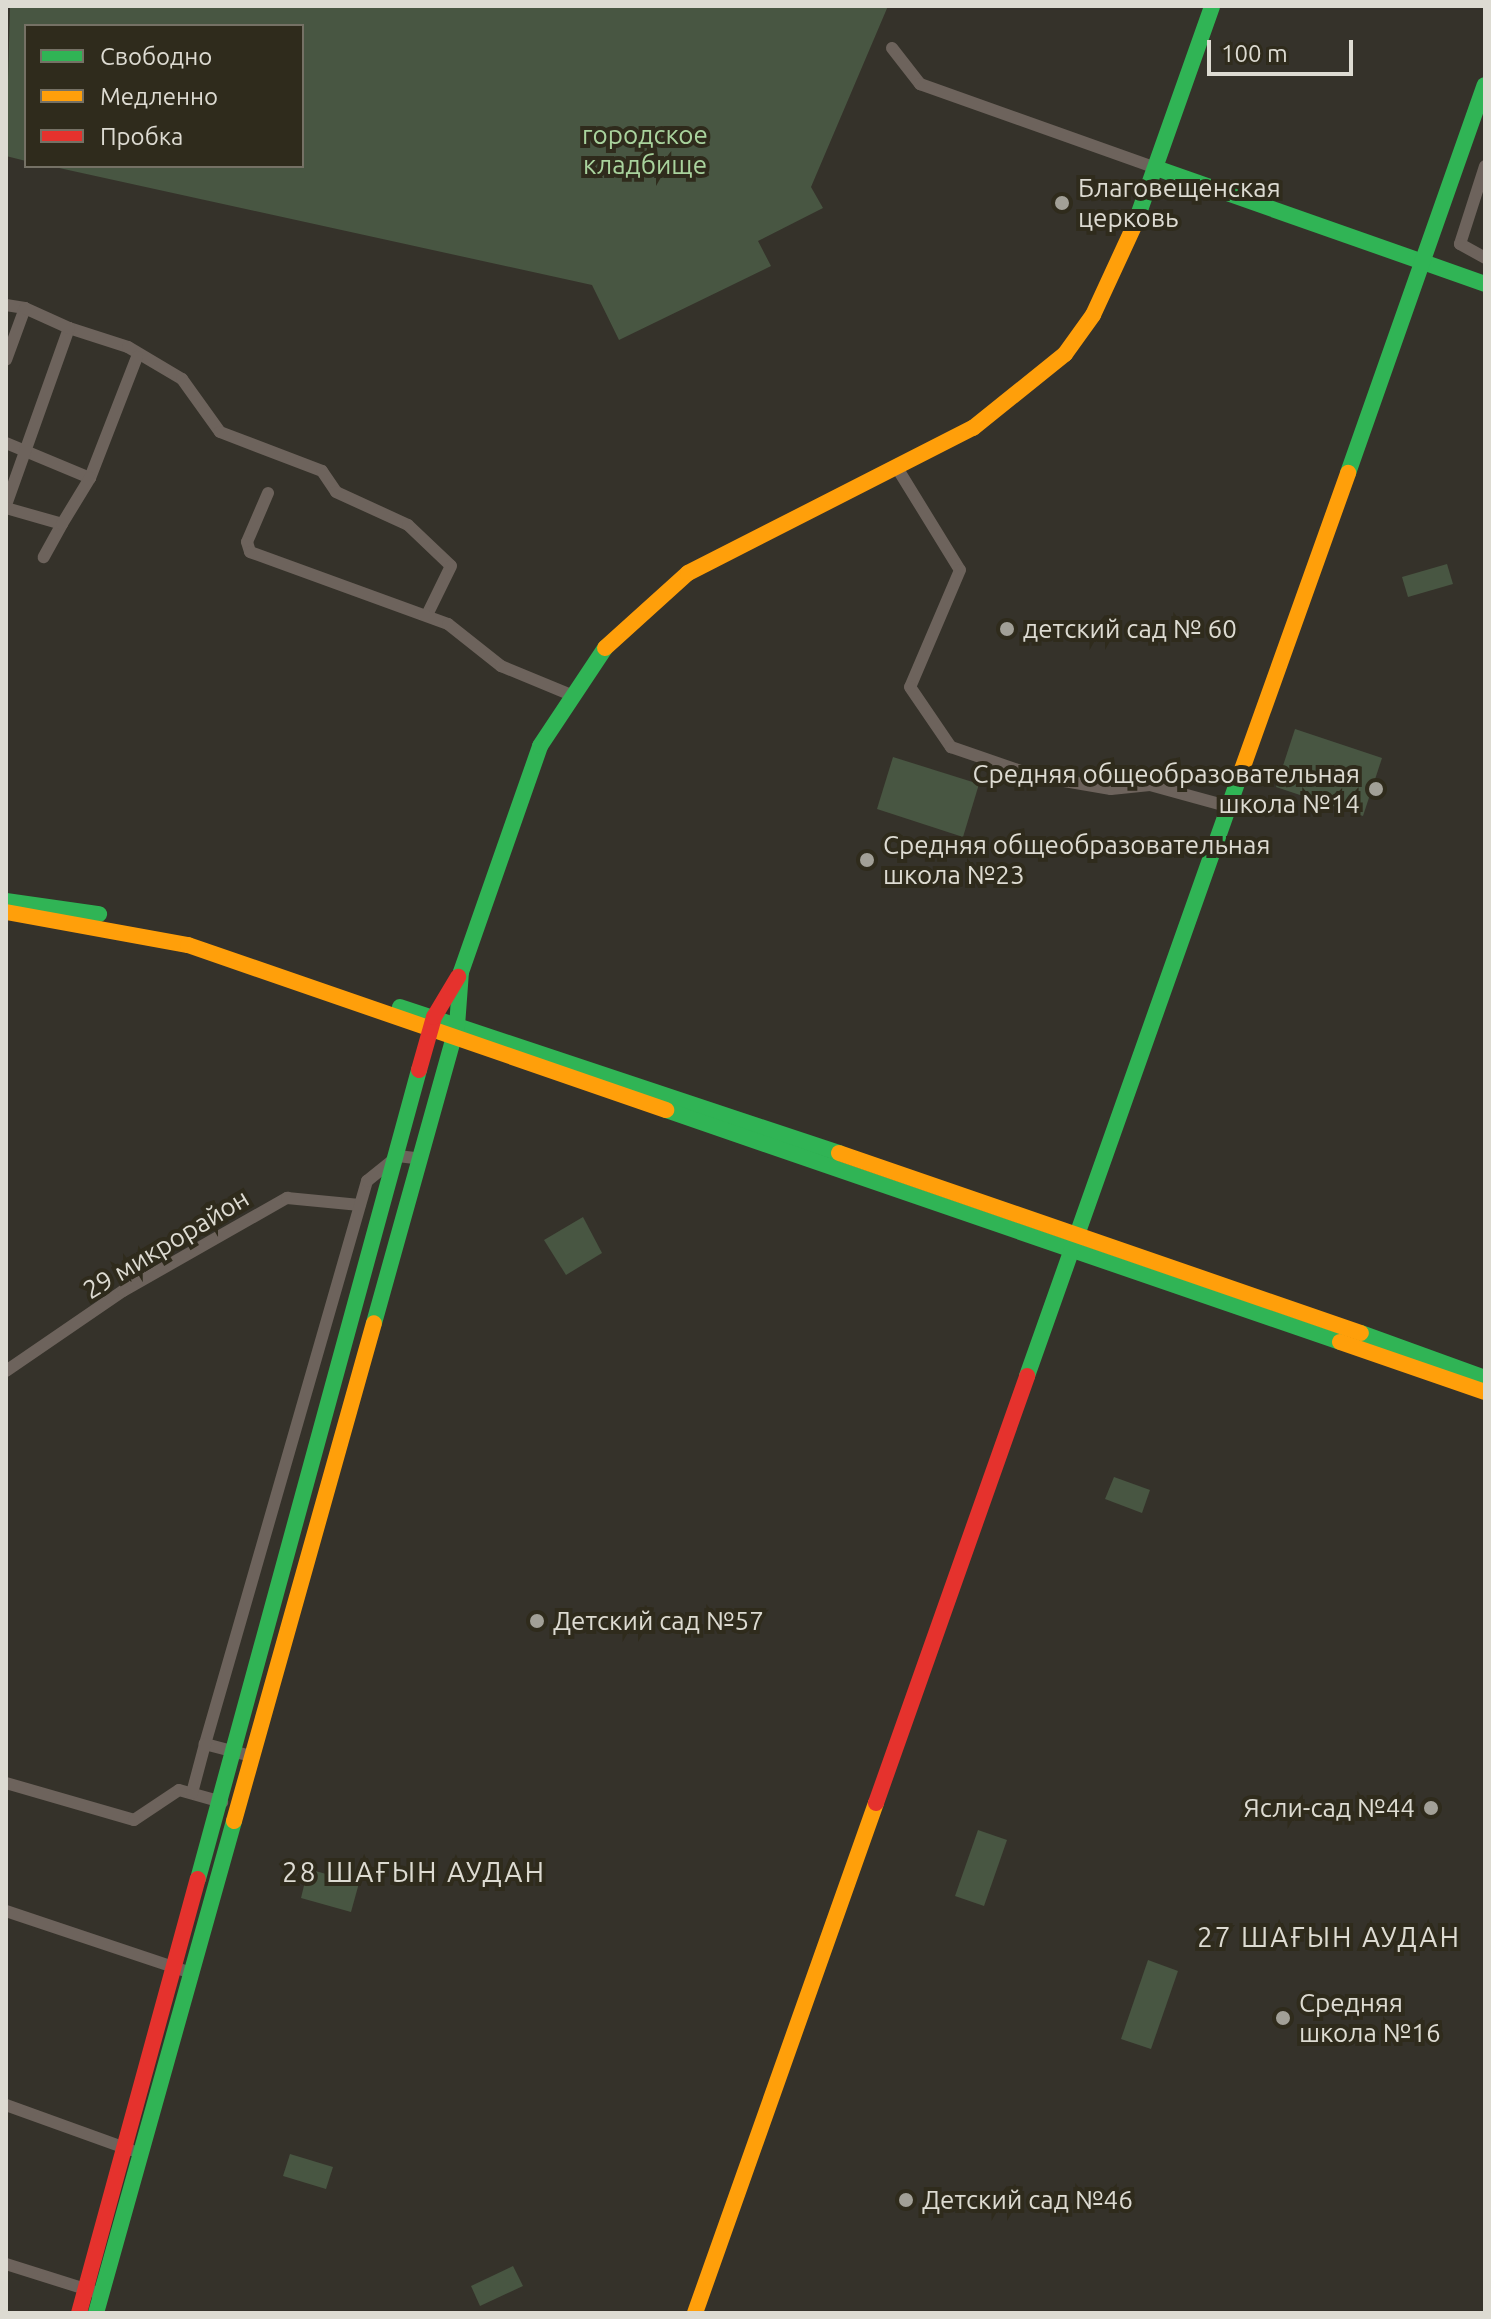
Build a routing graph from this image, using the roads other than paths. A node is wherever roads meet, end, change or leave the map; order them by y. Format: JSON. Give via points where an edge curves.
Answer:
{"nodes":[{"id":1,"x":1212,"y":6,"type":"edge"},
{"id":2,"x":892,"y":48,"type":"dead end"},
{"id":3,"x":1483,"y":96,"type":"edge"},
{"id":4,"x":1485,"y":166,"type":"edge"},
{"id":5,"x":1156,"y":168,"type":"junction"},
{"id":6,"x":1485,"y":258,"type":"edge"},
{"id":7,"x":1419,"y":261,"type":"junction"},
{"id":8,"x":1485,"y":284,"type":"edge"},
{"id":9,"x":6,"y":305,"type":"edge"},
{"id":10,"x":25,"y":308,"type":"junction"},
{"id":11,"x":69,"y":328,"type":"junction"},
{"id":12,"x":137,"y":357,"type":"junction"},
{"id":13,"x":6,"y":360,"type":"edge"},
{"id":14,"x":6,"y":443,"type":"edge"},
{"id":15,"x":23,"y":449,"type":"junction"},
{"id":16,"x":899,"y":471,"type":"junction"},
{"id":17,"x":90,"y":478,"type":"junction"},
{"id":18,"x":268,"y":493,"type":"dead end"},
{"id":19,"x":6,"y":506,"type":"edge"},
{"id":20,"x":62,"y":524,"type":"junction"},
{"id":21,"x":44,"y":557,"type":"dead end"},
{"id":22,"x":427,"y":615,"type":"junction"},
{"id":23,"x":569,"y":694,"type":"junction"},
{"id":24,"x":1227,"y":806,"type":"junction"},
{"id":25,"x":6,"y":901,"type":"edge"},
{"id":26,"x":6,"y":912,"type":"edge"},
{"id":27,"x":227,"y":953,"type":"junction"},
{"id":28,"x":461,"y":972,"type":"junction"},
{"id":29,"x":432,"y":1023,"type":"junction"},
{"id":30,"x":455,"y":1032,"type":"junction"},
{"id":31,"x":398,"y":1156,"type":"junction"},
{"id":32,"x":421,"y":1159,"type":"junction"},
{"id":33,"x":360,"y":1205,"type":"junction"},
{"id":34,"x":1078,"y":1232,"type":"junction"},
{"id":35,"x":1071,"y":1250,"type":"junction"},
{"id":36,"x":6,"y":1371,"type":"edge"},
{"id":37,"x":1485,"y":1378,"type":"edge"},
{"id":38,"x":1485,"y":1392,"type":"edge"},
{"id":39,"x":205,"y":1744,"type":"junction"},
{"id":40,"x":243,"y":1754,"type":"junction"},
{"id":41,"x":6,"y":1783,"type":"edge"},
{"id":42,"x":192,"y":1793,"type":"junction"},
{"id":43,"x":222,"y":1802,"type":"junction"},
{"id":44,"x":6,"y":1911,"type":"edge"},
{"id":45,"x":183,"y":1970,"type":"junction"},
{"id":46,"x":6,"y":2105,"type":"edge"},
{"id":47,"x":125,"y":2148,"type":"junction"},
{"id":48,"x":141,"y":2153,"type":"junction"},
{"id":49,"x":6,"y":2264,"type":"edge"},
{"id":50,"x":93,"y":2292,"type":"junction"},
{"id":51,"x":79,"y":2313,"type":"edge"},
{"id":52,"x":96,"y":2313,"type":"edge"},
{"id":53,"x":695,"y":2313,"type":"edge"}],
"edges":[{"from":1,"to":5,"type":"main road"},
{"from":2,"to":5,"type":"street","via":[[920,84]]},
{"from":3,"to":7,"type":"main road"},
{"from":4,"to":6,"type":"street","via":[[1460,244]]},
{"from":5,"to":7,"type":"main road"},
{"from":5,"to":16,"type":"main road","via":[[1093,315],[1065,354],[973,428]]},
{"from":7,"to":8,"type":"main road"},
{"from":7,"to":24,"type":"main road"},
{"from":9,"to":10,"type":"street"},
{"from":10,"to":11,"type":"street"},
{"from":10,"to":13,"type":"street"},
{"from":11,"to":12,"type":"street"},
{"from":11,"to":15,"type":"street"},
{"from":12,"to":17,"type":"street"},
{"from":12,"to":22,"type":"street","via":[[186,383],[220,432],[322,471],[336,492],[408,525],[451,566]]},
{"from":14,"to":15,"type":"street"},
{"from":15,"to":17,"type":"street"},
{"from":15,"to":19,"type":"street"},
{"from":16,"to":23,"type":"main road","via":[[709,558],[620,630]]},
{"from":16,"to":24,"type":"street","via":[[960,570],[910,687],[959,754],[1035,776],[1111,789],[1150,785]]},
{"from":17,"to":20,"type":"street"},
{"from":18,"to":22,"type":"street","via":[[247,542],[250,552]]},
{"from":19,"to":20,"type":"street"},
{"from":20,"to":21,"type":"street"},
{"from":22,"to":23,"type":"street","via":[[501,666]]},
{"from":23,"to":28,"type":"main road","via":[[519,791]]},
{"from":24,"to":34,"type":"main road"},
{"from":25,"to":27,"type":"main road","via":[[59,904]]},
{"from":26,"to":27,"type":"main road","via":[[53,915]]},
{"from":27,"to":29,"type":"main road"},
{"from":28,"to":29,"type":"main road"},
{"from":28,"to":30,"type":"main road"},
{"from":29,"to":30,"type":"main road"},
{"from":29,"to":31,"type":"main road"},
{"from":30,"to":32,"type":"main road"},
{"from":30,"to":34,"type":"main road"},
{"from":30,"to":35,"type":"main road"},
{"from":31,"to":32,"type":"street"},
{"from":31,"to":33,"type":"street","via":[[367,1181]]},
{"from":31,"to":40,"type":"main road"},
{"from":32,"to":40,"type":"main road"},
{"from":33,"to":36,"type":"street","name":"29 микрорайон","via":[[287,1198],[123,1291]]},
{"from":33,"to":39,"type":"street"},
{"from":34,"to":35,"type":"main road"},
{"from":34,"to":37,"type":"main road"},
{"from":35,"to":38,"type":"main road"},
{"from":35,"to":53,"type":"main road"},
{"from":39,"to":40,"type":"street"},
{"from":39,"to":42,"type":"street"},
{"from":40,"to":43,"type":"main road"},
{"from":40,"to":45,"type":"main road"},
{"from":41,"to":42,"type":"street","via":[[134,1820],[179,1790]]},
{"from":42,"to":43,"type":"street"},
{"from":43,"to":45,"type":"main road"},
{"from":44,"to":45,"type":"street"},
{"from":45,"to":47,"type":"main road"},
{"from":45,"to":48,"type":"main road"},
{"from":46,"to":47,"type":"street"},
{"from":47,"to":48,"type":"street"},
{"from":47,"to":50,"type":"main road"},
{"from":48,"to":50,"type":"main road"},
{"from":49,"to":50,"type":"street"},
{"from":50,"to":51,"type":"main road"},
{"from":50,"to":52,"type":"main road"}]}
